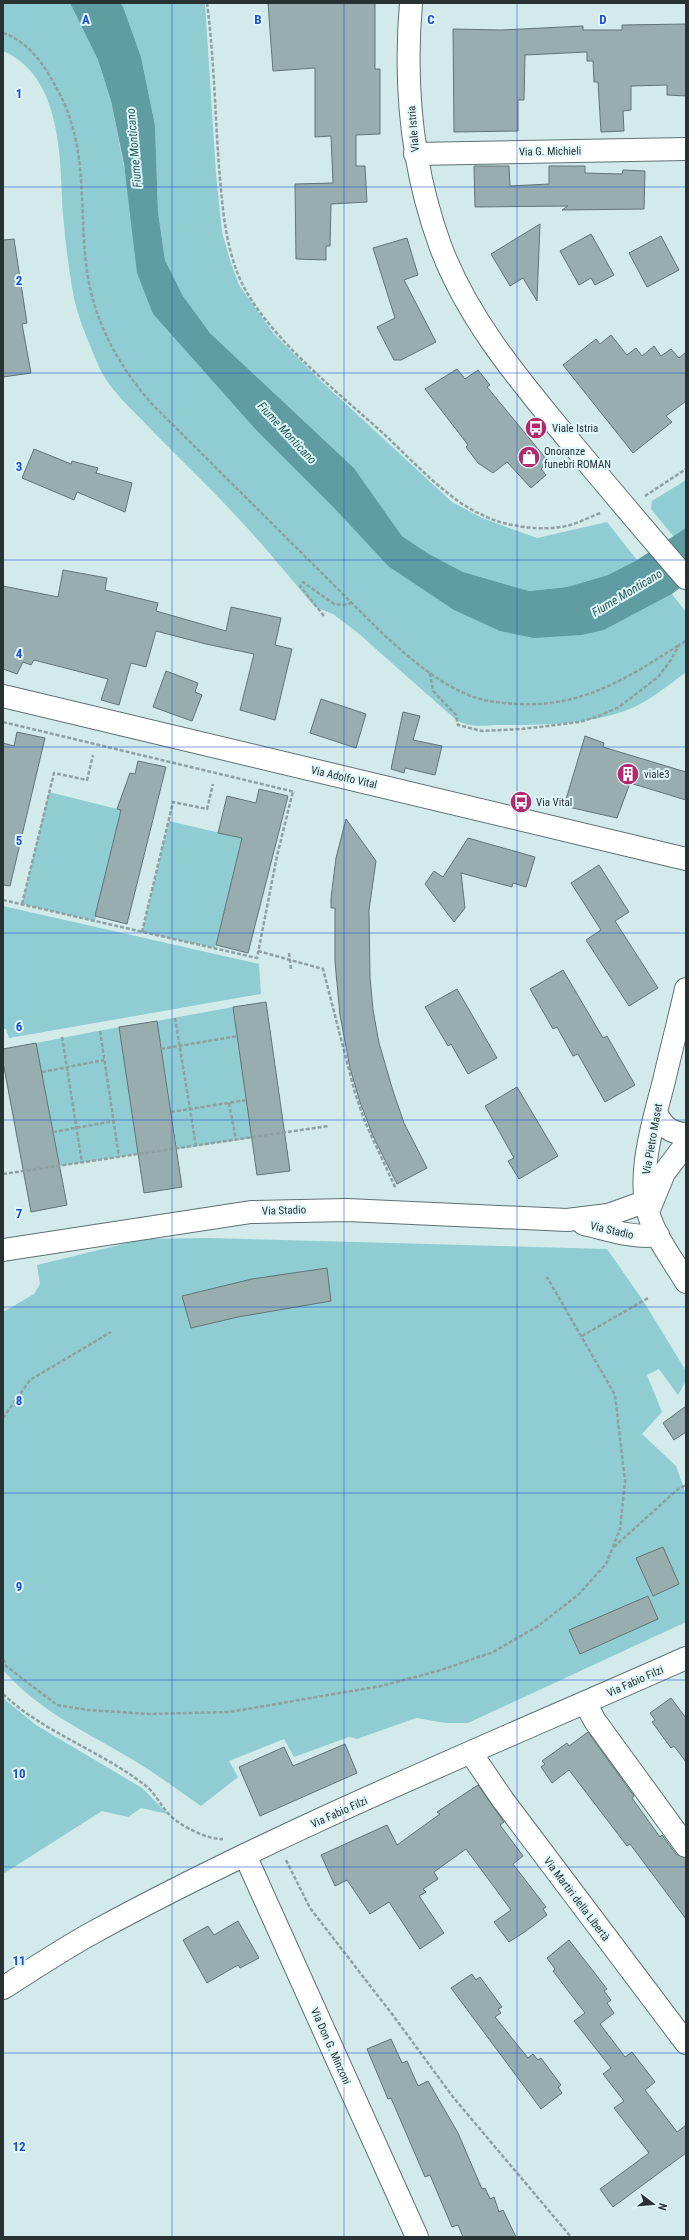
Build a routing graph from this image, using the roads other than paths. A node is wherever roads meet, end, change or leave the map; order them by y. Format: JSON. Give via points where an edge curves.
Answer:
{"nodes":[{"id":1,"x":411,"y":3,"type":"edge"},
{"id":2,"x":686,"y":149,"type":"edge"},
{"id":3,"x":415,"y":154,"type":"junction"},
{"id":4,"x":686,"y":578,"type":"edge"},
{"id":5,"x":3,"y":696,"type":"edge"},
{"id":6,"x":686,"y":859,"type":"edge"},
{"id":7,"x":686,"y":989,"type":"edge"},
{"id":8,"x":656,"y":1112,"type":"junction"},
{"id":9,"x":686,"y":1134,"type":"edge"},
{"id":10,"x":686,"y":1144,"type":"edge"},
{"id":11,"x":647,"y":1207,"type":"junction"},
{"id":12,"x":567,"y":1220,"type":"junction"},
{"id":13,"x":658,"y":1235,"type":"junction"},
{"id":14,"x":3,"y":1250,"type":"edge"},
{"id":15,"x":686,"y":1282,"type":"edge"},
{"id":16,"x":686,"y":1658,"type":"edge"},
{"id":17,"x":585,"y":1703,"type":"junction"},
{"id":18,"x":471,"y":1754,"type":"junction"},
{"id":19,"x":686,"y":1846,"type":"edge"},
{"id":20,"x":245,"y":1855,"type":"junction"},
{"id":21,"x":3,"y":1988,"type":"edge"},
{"id":22,"x":682,"y":2030,"type":"edge"},
{"id":23,"x":417,"y":2237,"type":"edge"}],
"edges":[{"from":1,"to":3,"type":"street","name":"Viale Istria","via":[[409,74]]},
{"from":2,"to":3,"type":"street","name":"Via G. Michieli"},
{"from":3,"to":4,"type":"street","name":"Viale Istria","via":[[441,247],[475,316],[524,386]]},
{"from":5,"to":6,"type":"street","name":"Via Adolfo Vital"},
{"from":7,"to":8,"type":"street","name":"Via Pietro Maset"},
{"from":8,"to":9,"type":"street","via":[[666,1128]]},
{"from":8,"to":11,"type":"street","name":"Via Pietro Maset","via":[[647,1160]]},
{"from":10,"to":11,"type":"street","via":[[664,1173]]},
{"from":11,"to":12,"type":"street","name":"Via Stadio","via":[[608,1216]]},
{"from":11,"to":13,"type":"street","name":"Via Pietro Maset"},
{"from":12,"to":13,"type":"street","name":"Via Stadio","via":[[637,1236]]},
{"from":12,"to":14,"type":"street","name":"Via Stadio","via":[[311,1209],[251,1212]]},
{"from":13,"to":15,"type":"street","name":"Via Pietro Maset"},
{"from":16,"to":17,"type":"street","name":"Via Fabio Filzi"},
{"from":17,"to":18,"type":"street","name":"Via Fabio Filzi"},
{"from":17,"to":19,"type":"street","via":[[595,1722]]},
{"from":18,"to":20,"type":"street","name":"Via Fabio Filzi"},
{"from":18,"to":22,"type":"street","name":"Via Martiri della Libertà","via":[[502,1800]]},
{"from":20,"to":21,"type":"street","name":"Via Fabio Filzi","via":[[92,1933]]},
{"from":20,"to":23,"type":"street","name":"Via Don G. Minzoni"}]}
